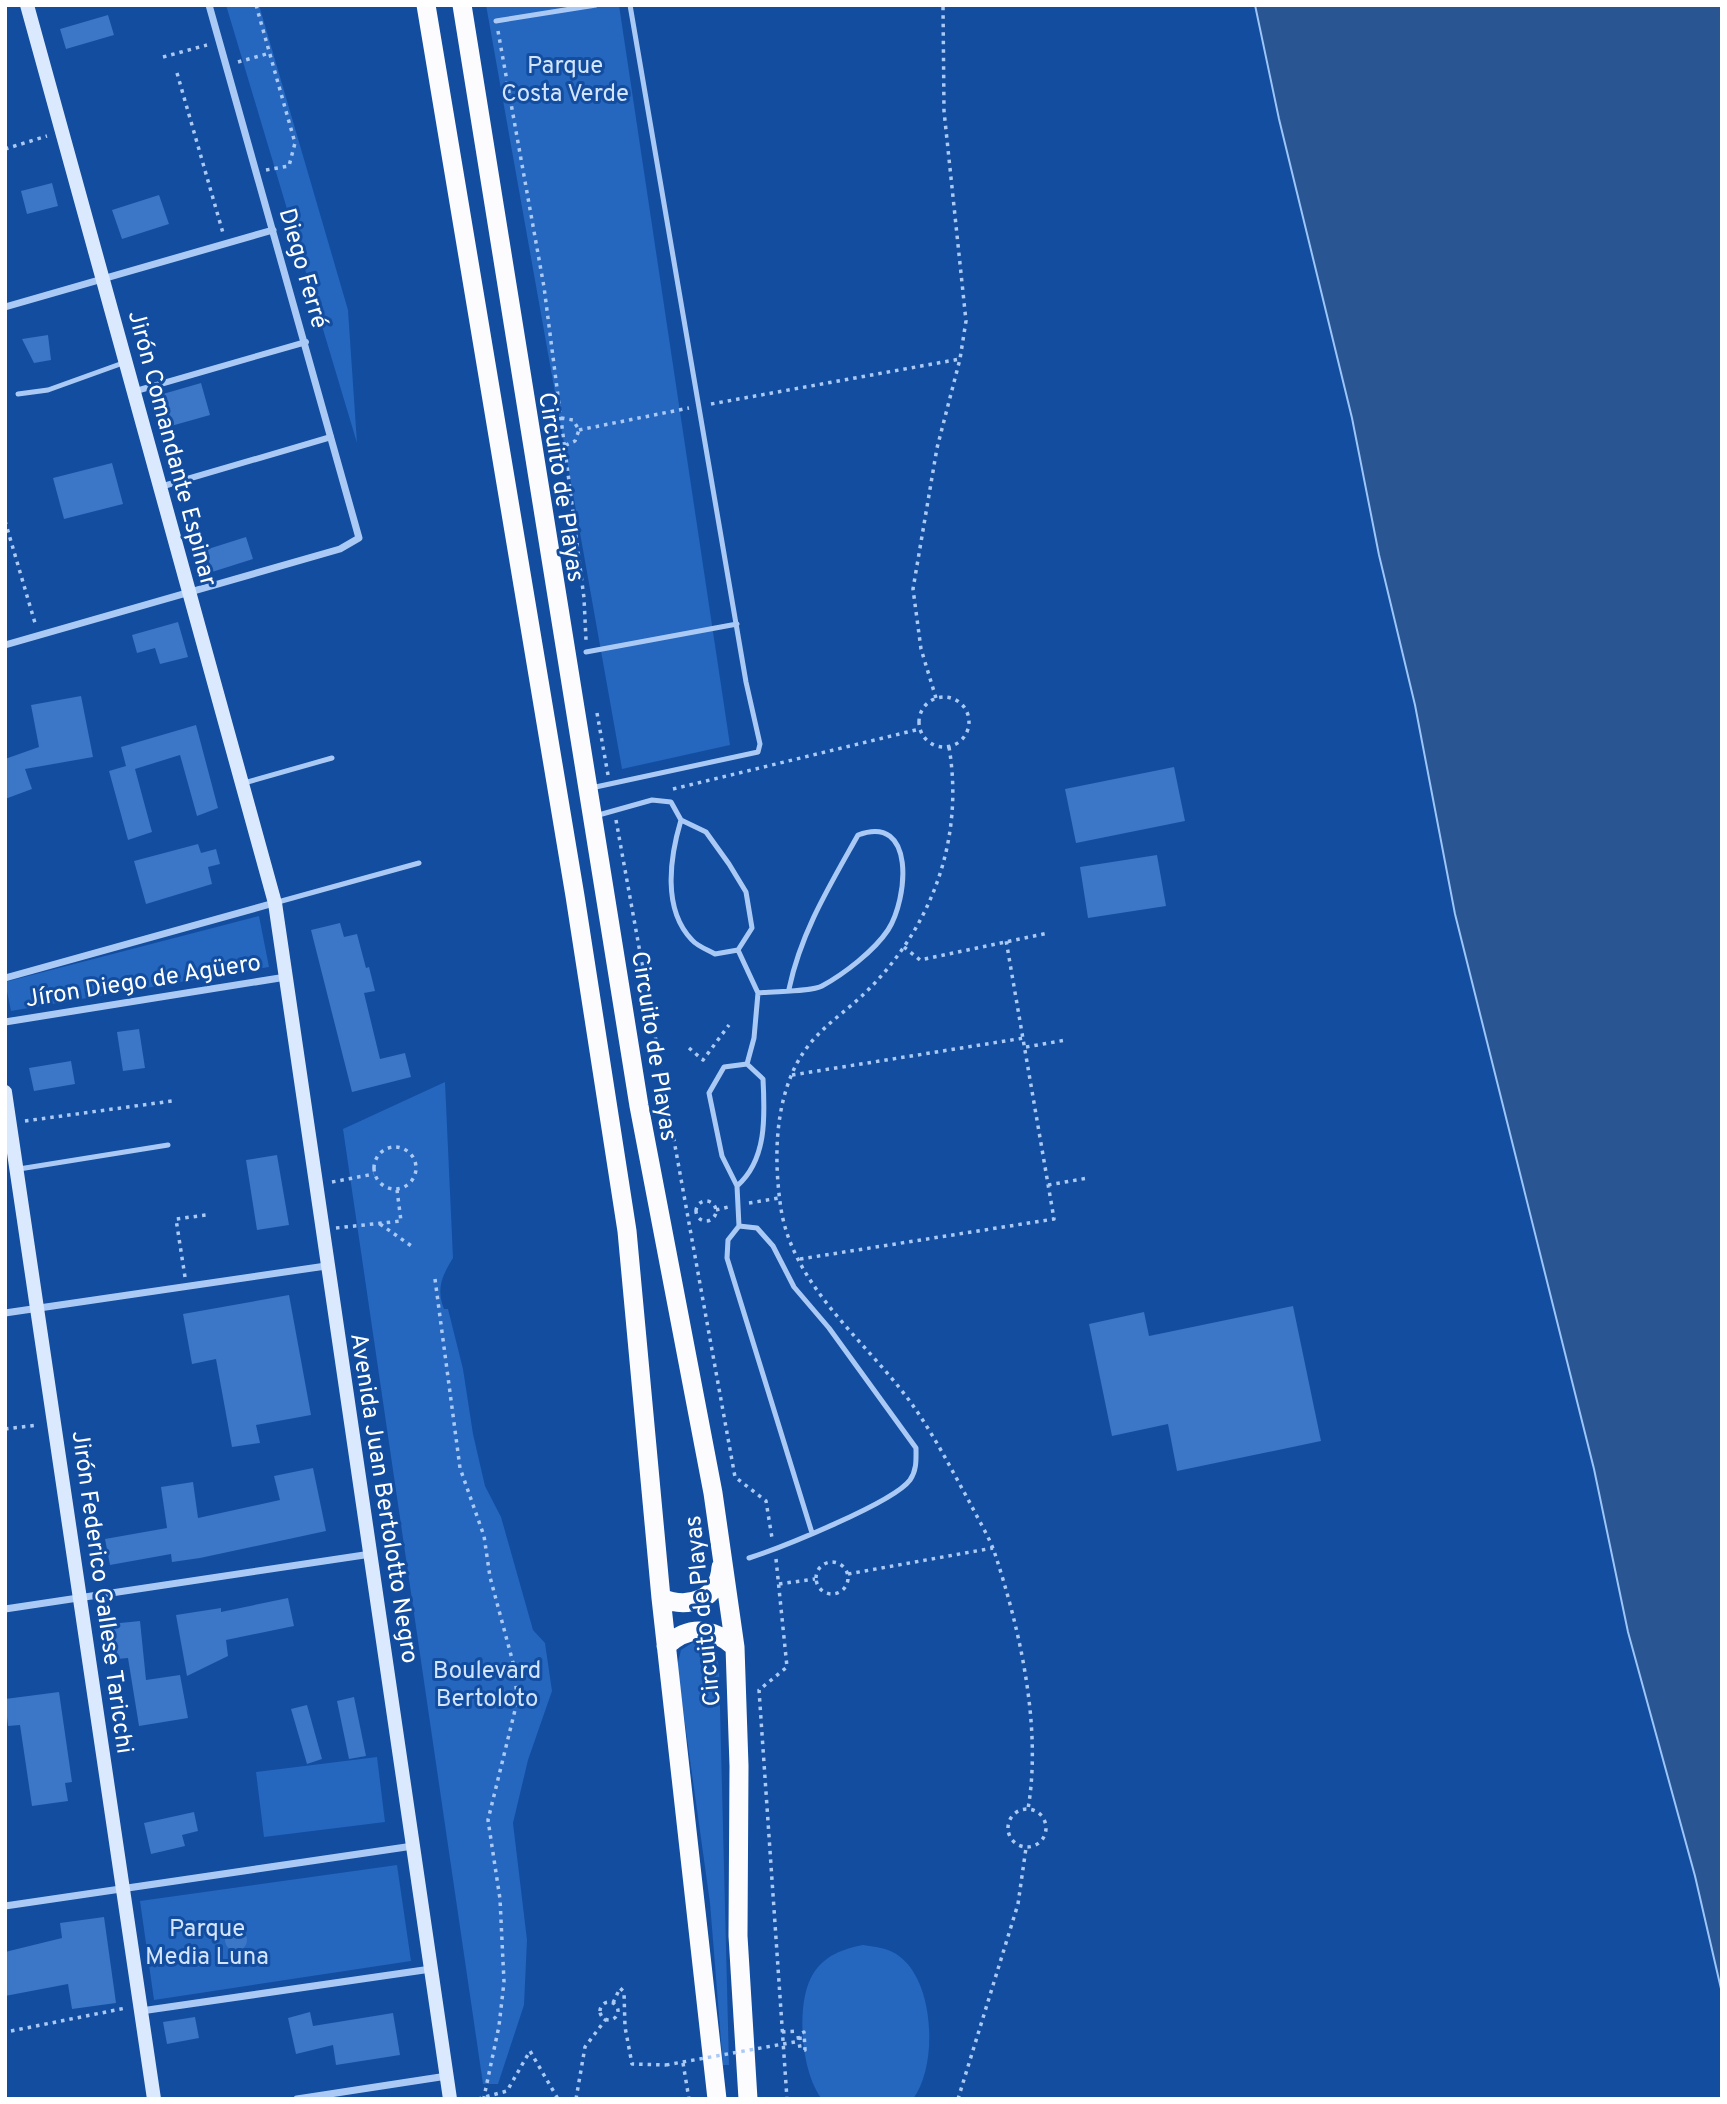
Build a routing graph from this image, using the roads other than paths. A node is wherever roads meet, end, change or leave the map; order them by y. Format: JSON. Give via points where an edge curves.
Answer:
{"nodes":[{"id":1,"x":27,"y":5,"type":"edge"},
{"id":2,"x":209,"y":5,"type":"edge"},
{"id":3,"x":426,"y":5,"type":"edge"},
{"id":4,"x":462,"y":5,"type":"edge"},
{"id":5,"x":596,"y":5,"type":"edge"},
{"id":6,"x":630,"y":5,"type":"edge"},
{"id":7,"x":496,"y":22,"type":"road end"},
{"id":8,"x":273,"y":230,"type":"junction"},
{"id":9,"x":103,"y":279,"type":"junction"},
{"id":10,"x":5,"y":307,"type":"edge"},
{"id":11,"x":306,"y":342,"type":"junction"},
{"id":12,"x":126,"y":362,"type":"junction"},
{"id":13,"x":134,"y":391,"type":"junction"},
{"id":14,"x":18,"y":394,"type":"dead end"},
{"id":15,"x":331,"y":437,"type":"junction"},
{"id":16,"x":160,"y":486,"type":"junction"},
{"id":17,"x":190,"y":593,"type":"junction"},
{"id":18,"x":737,"y":624,"type":"junction"},
{"id":19,"x":5,"y":645,"type":"edge"},
{"id":20,"x":586,"y":652,"type":"road end"},
{"id":21,"x":332,"y":758,"type":"dead end"},
{"id":22,"x":242,"y":784,"type":"junction"},
{"id":23,"x":588,"y":789,"type":"junction"},
{"id":24,"x":592,"y":817,"type":"junction"},
{"id":25,"x":681,"y":820,"type":"junction"},
{"id":26,"x":419,"y":863,"type":"dead end"},
{"id":27,"x":275,"y":903,"type":"junction"},
{"id":28,"x":738,"y":950,"type":"junction"},
{"id":29,"x":286,"y":977,"type":"junction"},
{"id":30,"x":5,"y":978,"type":"edge"},
{"id":31,"x":789,"y":989,"type":"junction"},
{"id":32,"x":758,"y":993,"type":"junction"},
{"id":33,"x":5,"y":1022,"type":"edge"},
{"id":34,"x":747,"y":1064,"type":"junction"},
{"id":35,"x":5,"y":1092,"type":"edge"},
{"id":36,"x":8,"y":1115,"type":"edge"},
{"id":37,"x":168,"y":1145,"type":"dead end"},
{"id":38,"x":17,"y":1169,"type":"junction"},
{"id":39,"x":737,"y":1186,"type":"junction"},
{"id":40,"x":739,"y":1226,"type":"junction"},
{"id":41,"x":326,"y":1266,"type":"junction"},
{"id":42,"x":38,"y":1308,"type":"junction"},
{"id":43,"x":5,"y":1312,"type":"edge"},
{"id":44,"x":811,"y":1533,"type":"junction"},
{"id":45,"x":371,"y":1553,"type":"junction"},
{"id":46,"x":749,"y":1558,"type":"dead end"},
{"id":47,"x":722,"y":1561,"type":"junction"},
{"id":48,"x":81,"y":1598,"type":"junction"},
{"id":49,"x":661,"y":1598,"type":"junction"},
{"id":50,"x":5,"y":1609,"type":"edge"},
{"id":51,"x":666,"y":1646,"type":"junction"},
{"id":52,"x":736,"y":1647,"type":"junction"},
{"id":53,"x":414,"y":1846,"type":"junction"},
{"id":54,"x":124,"y":1889,"type":"junction"},
{"id":55,"x":5,"y":1906,"type":"edge"},
{"id":56,"x":430,"y":1969,"type":"junction"},
{"id":57,"x":141,"y":2008,"type":"junction"},
{"id":58,"x":447,"y":2076,"type":"junction"},
{"id":59,"x":154,"y":2099,"type":"edge"},
{"id":60,"x":297,"y":2099,"type":"edge"},
{"id":61,"x":450,"y":2099,"type":"edge"},
{"id":62,"x":717,"y":2099,"type":"edge"},
{"id":63,"x":748,"y":2099,"type":"edge"}],
"edges":[{"from":1,"to":9,"type":"main road","name":"Jirón Comandante Espinar"},
{"from":2,"to":8,"type":"street","name":"Diego Ferré"},
{"from":3,"to":49,"type":"highway","name":"Circuito de Playas","via":[[627,1231]]},
{"from":4,"to":23,"type":"highway","name":"Circuito de Playas"},
{"from":5,"to":7,"type":"lane"},
{"from":6,"to":18,"type":"lane"},
{"from":8,"to":9,"type":"street"},
{"from":8,"to":11,"type":"street","name":"Diego Ferré"},
{"from":9,"to":10,"type":"street"},
{"from":9,"to":12,"type":"main road","name":"Jirón Comandante Espinar"},
{"from":11,"to":13,"type":"street"},
{"from":11,"to":15,"type":"street","name":"Diego Ferré"},
{"from":12,"to":13,"type":"main road","name":"Jirón Comandante Espinar"},
{"from":12,"to":14,"type":"lane","via":[[48,390]]},
{"from":13,"to":16,"type":"main road","name":"Jirón Comandante Espinar"},
{"from":15,"to":16,"type":"street"},
{"from":15,"to":17,"type":"street","name":"Diego Ferré","via":[[357,541]]},
{"from":16,"to":17,"type":"main road","name":"Jirón Comandante Espinar"},
{"from":17,"to":19,"type":"street"},
{"from":17,"to":22,"type":"main road","name":"Jirón Comandante Espinar"},
{"from":18,"to":20,"type":"lane"},
{"from":18,"to":23,"type":"lane","via":[[758,752]]},
{"from":21,"to":22,"type":"lane"},
{"from":22,"to":27,"type":"main road","name":"Jirón Comandante Espinar"},
{"from":23,"to":24,"type":"highway","name":"Circuito de Playas"},
{"from":24,"to":25,"type":"lane","via":[[652,800],[671,802]]},
{"from":24,"to":47,"type":"highway","name":"Circuito de Playas"},
{"from":25,"to":28,"type":"lane","via":[[706,832],[746,892],[752,928]]},
{"from":25,"to":28,"type":"lane","via":[[671,876],[675,912],[692,940],[715,954]]},
{"from":26,"to":27,"type":"lane"},
{"from":27,"to":29,"type":"main road","name":"Avenida Juan Bertolotto Negro"},
{"from":27,"to":30,"type":"street","name":"Jíron Diego de Agüero"},
{"from":28,"to":32,"type":"lane"},
{"from":29,"to":33,"type":"street","name":"Jíron Diego de Agüero"},
{"from":29,"to":41,"type":"main road","name":"Avenida Juan Bertolotto Negro"},
{"from":31,"to":31,"type":"lane","via":[[820,987],[888,930],[904,894],[904,858],[887,834],[872,830],[858,835],[814,912],[794,962]]},
{"from":31,"to":32,"type":"lane"},
{"from":32,"to":34,"type":"lane"},
{"from":34,"to":39,"type":"lane","via":[[763,1079],[765,1107],[761,1147],[748,1177]]},
{"from":34,"to":39,"type":"lane","via":[[724,1067],[709,1093],[722,1156]]},
{"from":35,"to":36,"type":"main road","name":"Jirón Federico Gallese Taricchi"},
{"from":36,"to":38,"type":"main road","name":"Jirón Federico Gallese Taricchi"},
{"from":37,"to":38,"type":"lane"},
{"from":38,"to":42,"type":"main road","name":"Jirón Federico Gallese Taricchi"},
{"from":39,"to":40,"type":"lane"},
{"from":40,"to":44,"type":"lane","via":[[727,1240],[727,1258]]},
{"from":40,"to":44,"type":"lane","via":[[757,1228],[773,1246],[793,1287],[829,1328],[916,1448],[910,1481],[868,1508]]},
{"from":41,"to":42,"type":"street"},
{"from":41,"to":45,"type":"main road","name":"Avenida Juan Bertolotto Negro"},
{"from":42,"to":43,"type":"street"},
{"from":42,"to":48,"type":"main road","name":"Jirón Federico Gallese Taricchi"},
{"from":44,"to":46,"type":"lane"},
{"from":45,"to":48,"type":"street"},
{"from":45,"to":53,"type":"main road","name":"Avenida Juan Bertolotto Negro"},
{"from":47,"to":49,"type":"highway","via":[[718,1582],[703,1599],[674,1604]]},
{"from":47,"to":52,"type":"highway","name":"Circuito de Playas"},
{"from":48,"to":50,"type":"street"},
{"from":48,"to":54,"type":"main road","name":"Jirón Federico Gallese Taricchi"},
{"from":49,"to":51,"type":"highway","name":"Circuito de Playas"},
{"from":51,"to":52,"type":"highway","via":[[685,1633],[709,1630]]},
{"from":51,"to":62,"type":"highway","name":"Circuito de Playas"},
{"from":52,"to":63,"type":"highway","name":"Circuito de Playas","via":[[738,1936]]},
{"from":53,"to":54,"type":"street"},
{"from":53,"to":56,"type":"main road","name":"Avenida Juan Bertolotto Negro"},
{"from":54,"to":55,"type":"street"},
{"from":54,"to":57,"type":"main road","name":"Jirón Federico Gallese Taricchi"},
{"from":56,"to":57,"type":"street"},
{"from":56,"to":58,"type":"main road","name":"Avenida Juan Bertolotto Negro"},
{"from":57,"to":59,"type":"main road","name":"Jirón Federico Gallese Taricchi"},
{"from":58,"to":60,"type":"street"},
{"from":58,"to":61,"type":"main road","name":"Avenida Juan Bertolotto Negro"}]}
